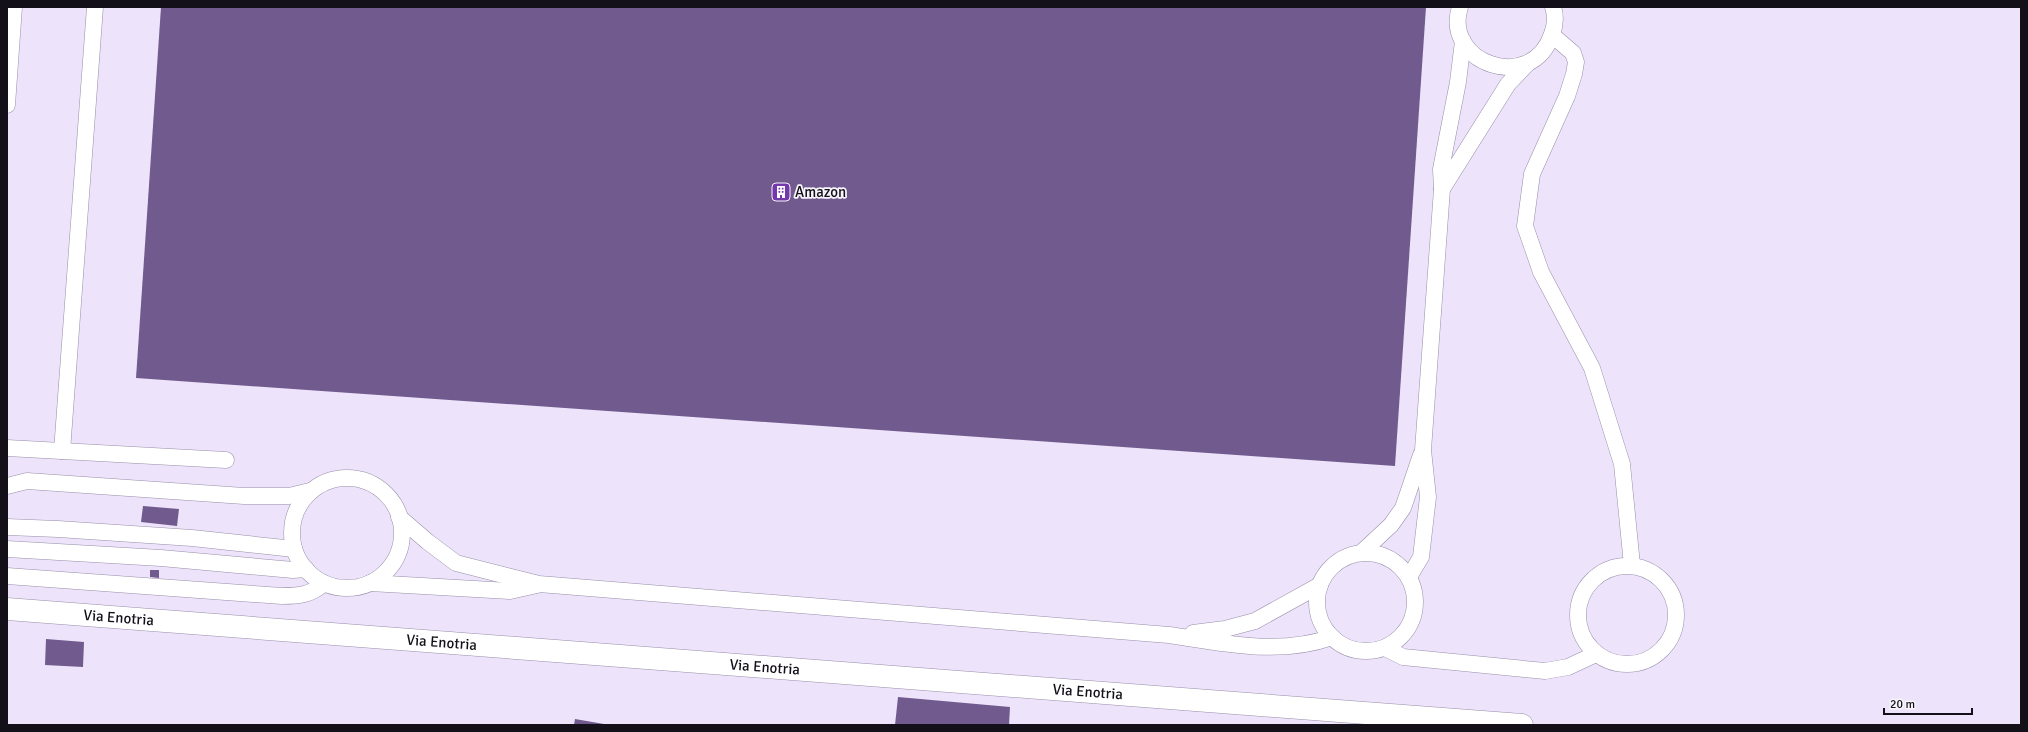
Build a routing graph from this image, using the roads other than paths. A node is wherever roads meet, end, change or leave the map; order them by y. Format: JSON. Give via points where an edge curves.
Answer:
{"nodes":[{"id":1,"x":14,"y":7,"type":"edge"},
{"id":2,"x":95,"y":7,"type":"edge"},
{"id":3,"x":1460,"y":7,"type":"edge"},
{"id":4,"x":1553,"y":7,"type":"edge"},
{"id":5,"x":1552,"y":35,"type":"junction"},
{"id":6,"x":1463,"y":41,"type":"junction"},
{"id":7,"x":1529,"y":62,"type":"junction"},
{"id":8,"x":7,"y":105,"type":"edge"},
{"id":9,"x":1442,"y":188,"type":"junction"},
{"id":10,"x":7,"y":448,"type":"edge"},
{"id":11,"x":1423,"y":450,"type":"junction"},
{"id":12,"x":62,"y":451,"type":"junction"},
{"id":13,"x":226,"y":460,"type":"dead end"},
{"id":14,"x":7,"y":486,"type":"edge"},
{"id":15,"x":310,"y":492,"type":"junction"},
{"id":16,"x":400,"y":517,"type":"junction"},
{"id":17,"x":7,"y":527,"type":"edge"},
{"id":18,"x":7,"y":549,"type":"edge"},
{"id":19,"x":294,"y":549,"type":"junction"},
{"id":20,"x":1362,"y":552,"type":"junction"},
{"id":21,"x":1632,"y":565,"type":"junction"},
{"id":22,"x":306,"y":569,"type":"junction"},
{"id":23,"x":7,"y":576,"type":"edge"},
{"id":24,"x":1409,"y":577,"type":"junction"},
{"id":25,"x":324,"y":583,"type":"junction"},
{"id":26,"x":370,"y":583,"type":"junction"},
{"id":27,"x":539,"y":584,"type":"junction"},
{"id":28,"x":1320,"y":585,"type":"junction"},
{"id":29,"x":7,"y":609,"type":"edge"},
{"id":30,"x":1169,"y":635,"type":"junction"},
{"id":31,"x":1332,"y":638,"type":"junction"},
{"id":32,"x":1385,"y":648,"type":"junction"},
{"id":33,"x":1596,"y":654,"type":"junction"},
{"id":34,"x":1522,"y":725,"type":"edge"}],
"edges":[{"from":1,"to":8,"type":"lane"},
{"from":2,"to":12,"type":"lane"},
{"from":3,"to":6,"type":"lane","via":[[1458,27]]},
{"from":4,"to":5,"type":"lane","via":[[1555,26]]},
{"from":5,"to":7,"type":"lane","via":[[1541,53]]},
{"from":5,"to":21,"type":"lane","via":[[1573,53],[1576,62],[1567,96],[1532,174],[1525,226],[1541,272],[1592,368],[1622,464]]},
{"from":6,"to":7,"type":"lane","via":[[1472,53],[1485,62],[1499,67],[1514,67]]},
{"from":6,"to":9,"type":"lane","via":[[1441,169]]},
{"from":7,"to":9,"type":"lane","via":[[1508,84]]},
{"from":9,"to":11,"type":"lane"},
{"from":10,"to":12,"type":"lane"},
{"from":11,"to":20,"type":"lane","via":[[1403,508],[1391,525]]},
{"from":11,"to":24,"type":"lane","via":[[1427,504],[1421,557]]},
{"from":12,"to":13,"type":"lane"},
{"from":14,"to":15,"type":"lane","via":[[27,481],[244,496],[289,496]]},
{"from":15,"to":16,"type":"lane","via":[[323,483],[354,478],[382,491],[393,503]]},
{"from":15,"to":19,"type":"lane","via":[[300,503],[294,518],[291,534]]},
{"from":16,"to":26,"type":"lane","via":[[400,548],[393,563],[383,575]]},
{"from":16,"to":27,"type":"lane","via":[[456,563]]},
{"from":17,"to":19,"type":"lane","via":[[192,538]]},
{"from":18,"to":22,"type":"lane"},
{"from":19,"to":22,"type":"lane","via":[[300,563]]},
{"from":20,"to":24,"type":"lane","via":[[1376,553],[1389,558],[1401,566]]},
{"from":20,"to":28,"type":"lane","via":[[1336,563],[1326,573]]},
{"from":21,"to":33,"type":"lane","via":[[1604,570],[1593,578],[1578,603],[1580,631]]},
{"from":21,"to":33,"type":"lane","via":[[1646,568],[1668,586],[1677,612],[1676,626],[1662,651],[1637,664],[1609,661]]},
{"from":22,"to":25,"type":"lane"},
{"from":23,"to":25,"type":"lane","via":[[282,596],[301,596],[315,592]]},
{"from":24,"to":32,"type":"lane","via":[[1415,590],[1413,618],[1407,631]]},
{"from":25,"to":26,"type":"lane","via":[[339,588],[355,588]]},
{"from":26,"to":27,"type":"lane","via":[[510,591]]},
{"from":27,"to":30,"type":"lane"},
{"from":28,"to":30,"type":"lane","via":[[1256,621],[1225,629]]},
{"from":28,"to":31,"type":"lane","via":[[1318,613]]},
{"from":29,"to":34,"type":"street","name":"Via Enotria"},
{"from":30,"to":31,"type":"lane","via":[[1230,644],[1282,647]]},
{"from":31,"to":32,"type":"lane","via":[[1344,646],[1357,650]]},
{"from":32,"to":33,"type":"lane","via":[[1402,657],[1545,671],[1568,667]]}]}
